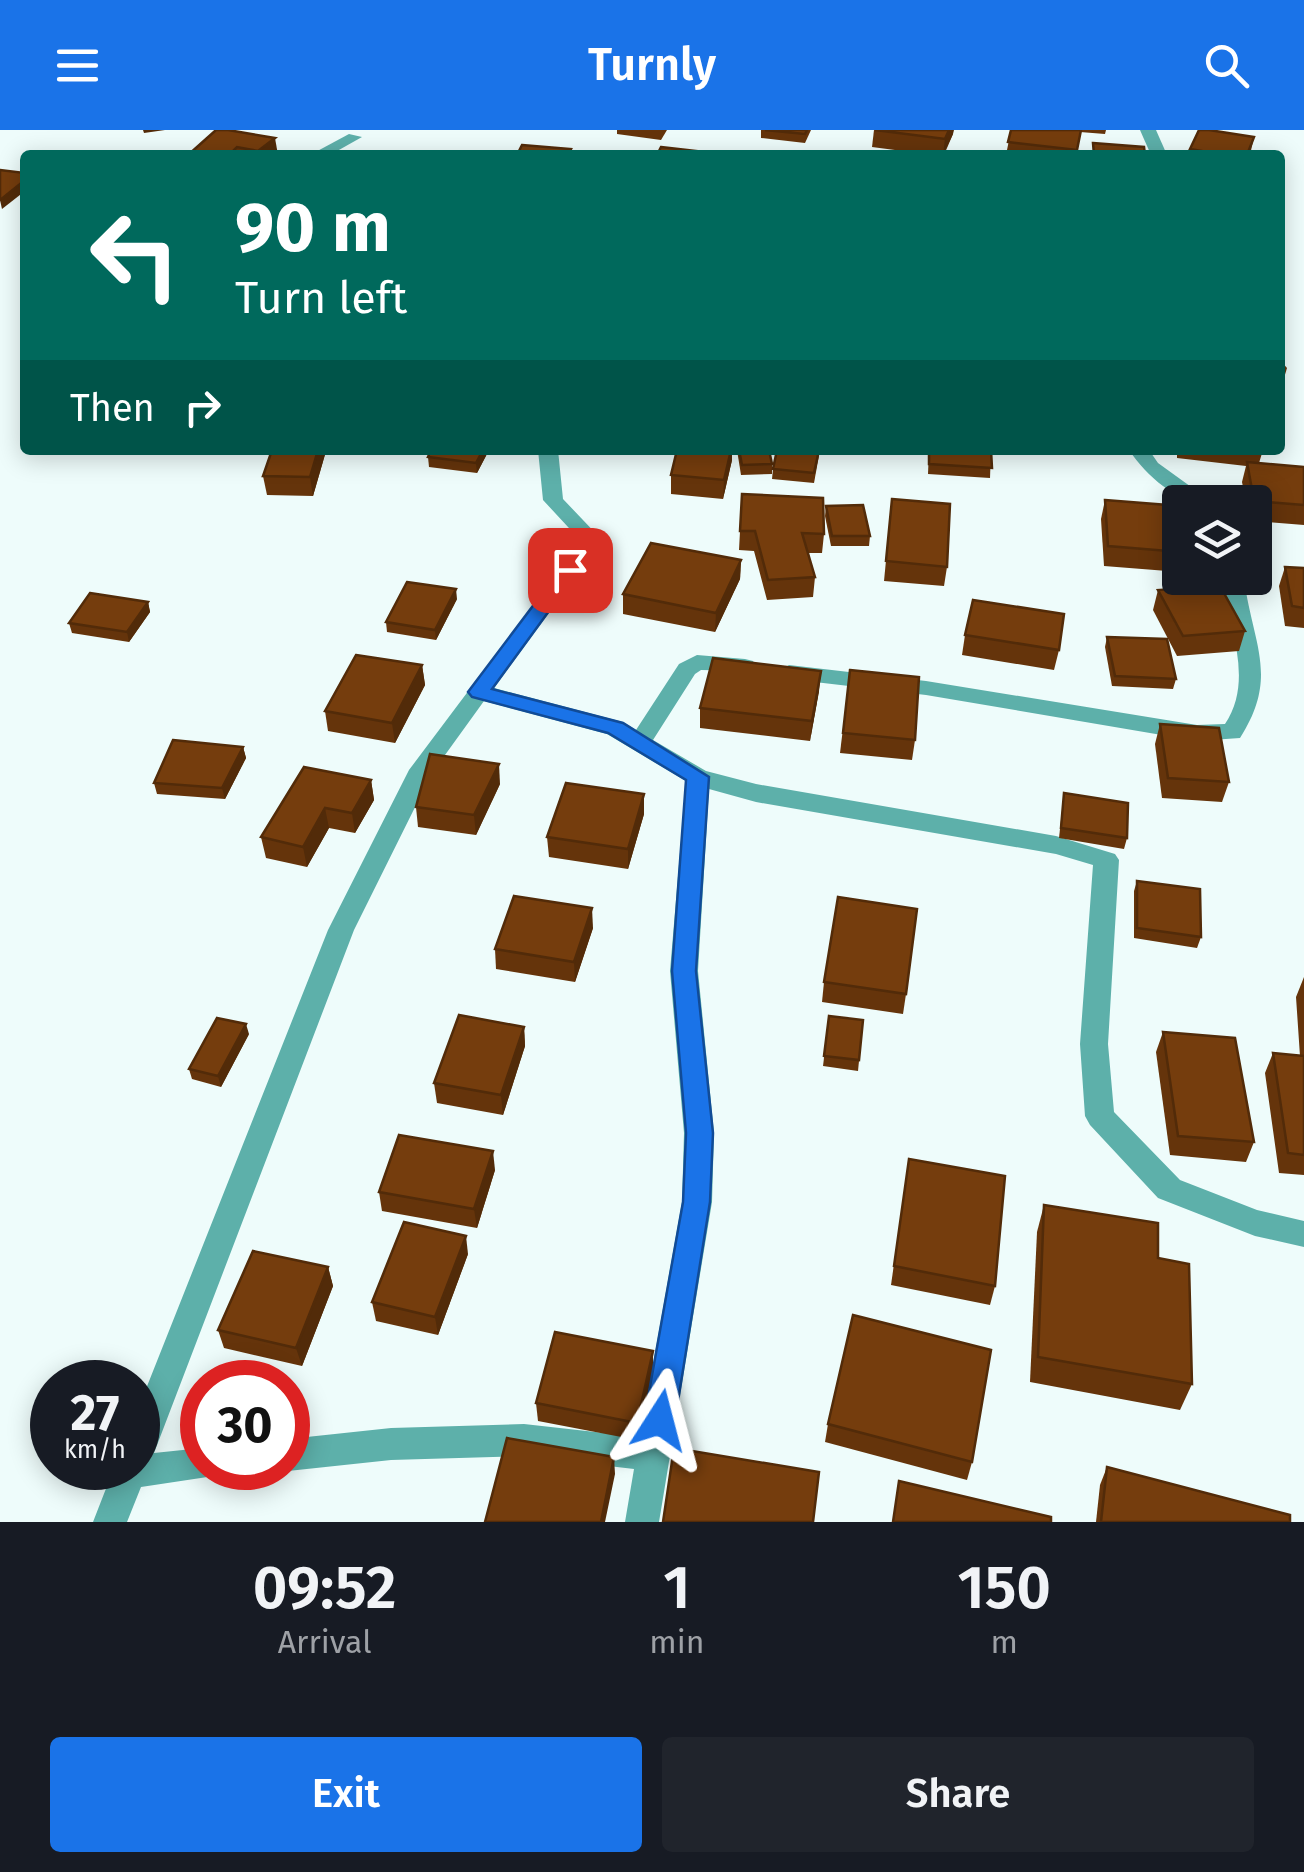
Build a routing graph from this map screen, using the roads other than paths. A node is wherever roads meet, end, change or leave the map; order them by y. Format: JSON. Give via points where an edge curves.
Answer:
{"nodes":[{"id":1,"x":332,"y":130,"type":"edge"},
{"id":2,"x":359,"y":133,"type":"edge"},
{"id":3,"x":327,"y":150,"type":"edge"},
{"id":4,"x":548,"y":455,"type":"edge"},
{"id":5,"x":1142,"y":455,"type":"edge"},
{"id":6,"x":1176,"y":485,"type":"edge"},
{"id":7,"x":1234,"y":595,"type":"edge"},
{"id":8,"x":479,"y":692,"type":"junction"},
{"id":9,"x":639,"y":744,"type":"junction"},
{"id":10,"x":698,"y":777,"type":"junction"},
{"id":11,"x":1304,"y":1234,"type":"edge"},
{"id":12,"x":160,"y":1394,"type":"edge"},
{"id":13,"x":310,"y":1453,"type":"edge"},
{"id":14,"x":654,"y":1455,"type":"junction"},
{"id":15,"x":122,"y":1490,"type":"edge"},
{"id":16,"x":110,"y":1522,"type":"edge"},
{"id":17,"x":642,"y":1522,"type":"edge"}],
"edges":[{"from":1,"to":2,"type":"street"},
{"from":2,"to":3,"type":"street"},
{"from":4,"to":8,"type":"street","via":[[552,500],[592,540]]},
{"from":5,"to":6,"type":"street"},
{"from":7,"to":9,"type":"street","via":[[1250,640],[1250,696],[1232,732],[1197,733],[926,688],[697,662]]},
{"from":8,"to":9,"type":"street","via":[[615,728]]},
{"from":8,"to":12,"type":"street","via":[[421,770],[341,930]]},
{"from":9,"to":10,"type":"street"},
{"from":10,"to":11,"type":"street","via":[[1106,860],[1094,1044],[1100,1116],[1169,1189],[1255,1223]]},
{"from":10,"to":14,"type":"street","via":[[684,971],[699,1133],[696,1202]]},
{"from":13,"to":14,"type":"street","via":[[524,1440]]},
{"from":14,"to":17,"type":"street"},
{"from":15,"to":16,"type":"street"}]}
